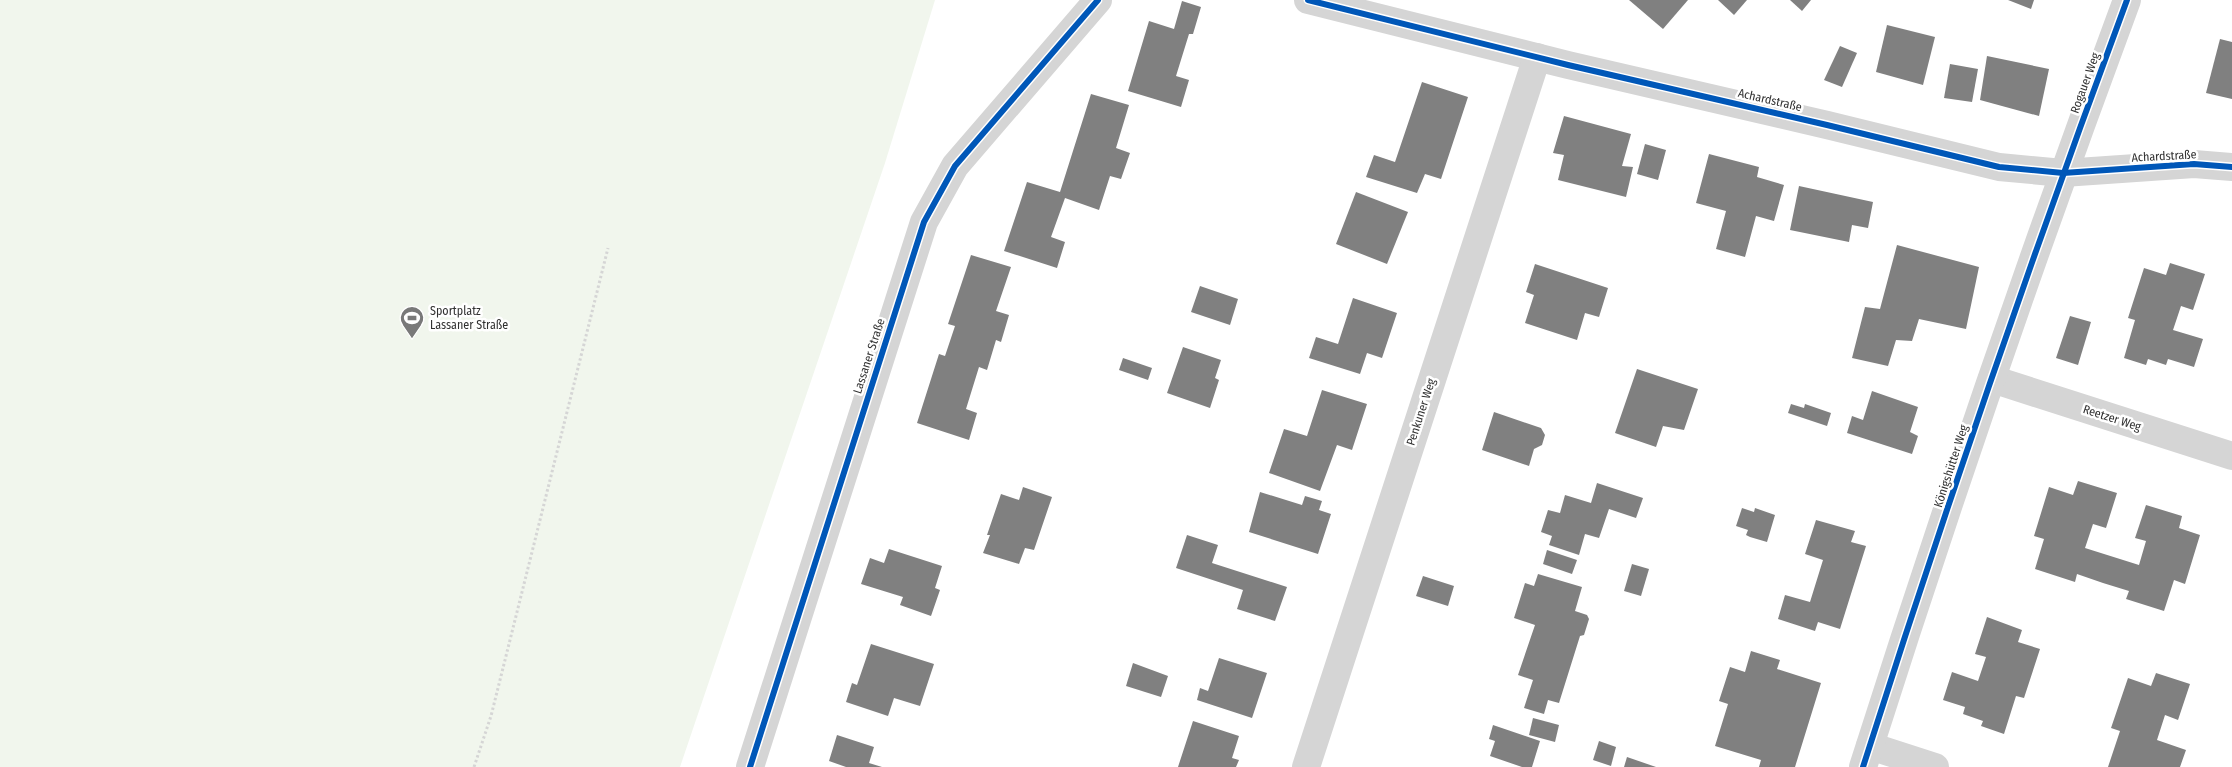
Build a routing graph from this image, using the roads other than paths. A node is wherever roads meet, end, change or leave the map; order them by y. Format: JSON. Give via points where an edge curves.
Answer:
{"nodes":[{"id":1,"x":1098,"y":0,"type":"edge"},
{"id":2,"x":1308,"y":0,"type":"edge"},
{"id":3,"x":2127,"y":0,"type":"edge"},
{"id":4,"x":1537,"y":57,"type":"junction"},
{"id":5,"x":2232,"y":167,"type":"edge"},
{"id":6,"x":2063,"y":173,"type":"junction"},
{"id":7,"x":1992,"y":380,"type":"junction"},
{"id":8,"x":2232,"y":456,"type":"edge"},
{"id":9,"x":1866,"y":756,"type":"edge"},
{"id":10,"x":750,"y":767,"type":"edge"},
{"id":11,"x":1306,"y":767,"type":"edge"},
{"id":12,"x":1935,"y":767,"type":"edge"}],
"edges":[{"from":1,"to":10,"type":"street","name":"Lassaner Straße","via":[[955,166],[924,222]]},
{"from":2,"to":4,"type":"street","name":"Achardstraße"},
{"from":3,"to":6,"type":"street","name":"Rogauer Weg"},
{"from":4,"to":6,"type":"street","name":"Achardstraße","via":[[2000,168]]},
{"from":4,"to":11,"type":"street","name":"Penkuner Weg"},
{"from":5,"to":6,"type":"street","name":"Achardstraße","via":[[2194,164]]},
{"from":6,"to":7,"type":"street","name":"Königshütter Weg"},
{"from":7,"to":8,"type":"street","name":"Reetzer Weg"},
{"from":7,"to":9,"type":"street","name":"Königshütter Weg"},
{"from":9,"to":12,"type":"street"}]}
